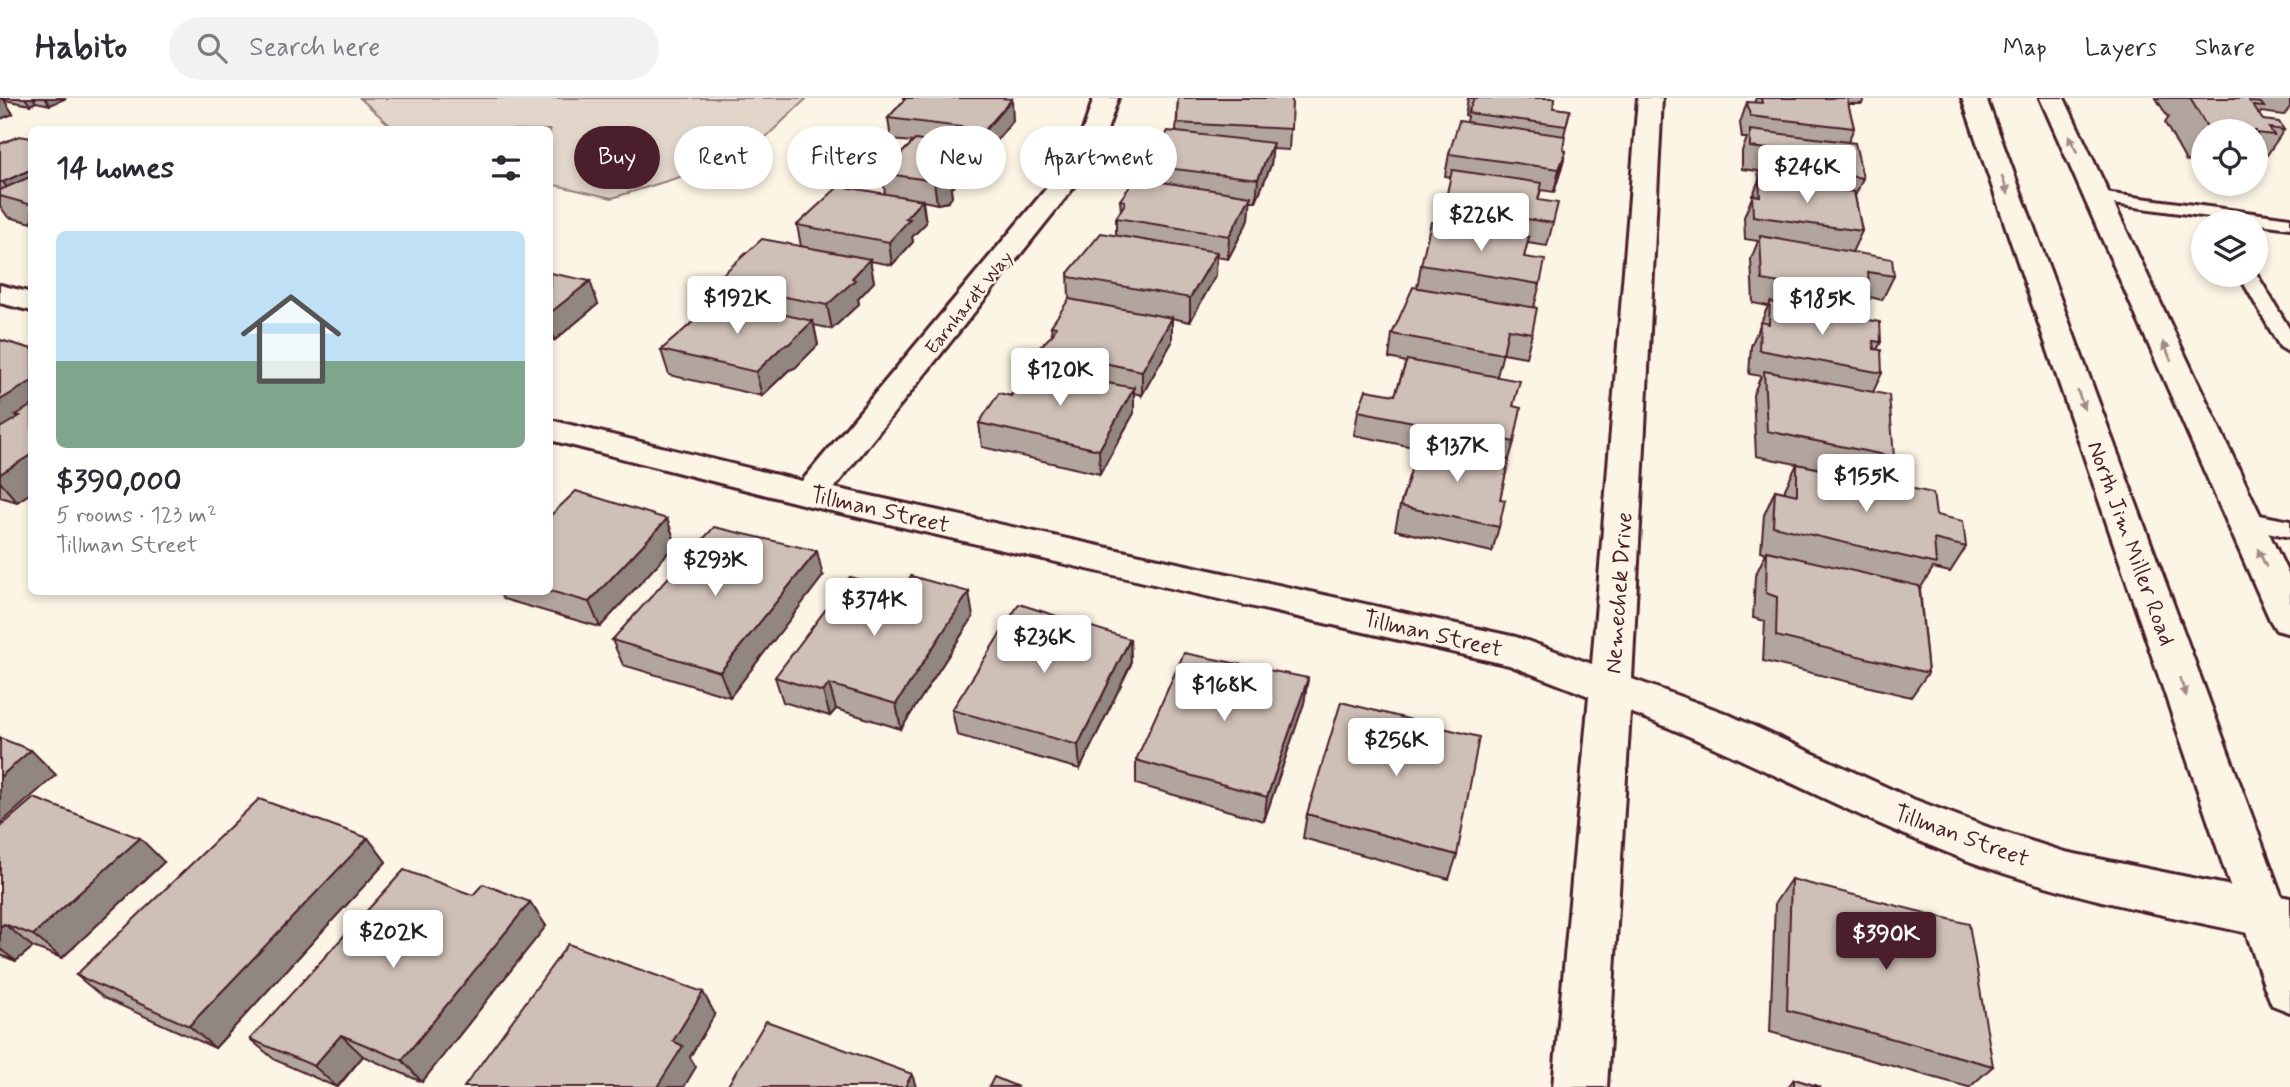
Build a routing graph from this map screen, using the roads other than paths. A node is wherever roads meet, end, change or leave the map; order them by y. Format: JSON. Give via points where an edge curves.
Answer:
{"nodes":[{"id":1,"x":1106,"y":98,"type":"edge"},
{"id":2,"x":1650,"y":98,"type":"edge"},
{"id":3,"x":1974,"y":98,"type":"edge"},
{"id":4,"x":2052,"y":98,"type":"edge"},
{"id":5,"x":2097,"y":197,"type":"junction"},
{"id":6,"x":2191,"y":213,"type":"edge"},
{"id":7,"x":2268,"y":221,"type":"edge"},
{"id":8,"x":2290,"y":223,"type":"edge"},
{"id":9,"x":2255,"y":287,"type":"edge"},
{"id":10,"x":0,"y":294,"type":"edge"},
{"id":11,"x":28,"y":301,"type":"edge"},
{"id":12,"x":2290,"y":347,"type":"edge"},
{"id":13,"x":553,"y":431,"type":"edge"},
{"id":14,"x":810,"y":494,"type":"junction"},
{"id":15,"x":2244,"y":520,"type":"junction"},
{"id":16,"x":2290,"y":528,"type":"edge"},
{"id":17,"x":2290,"y":620,"type":"edge"},
{"id":18,"x":1611,"y":688,"type":"junction"},
{"id":19,"x":2277,"y":917,"type":"edge"},
{"id":20,"x":2290,"y":988,"type":"edge"},
{"id":21,"x":1580,"y":1087,"type":"edge"}],
"edges":[{"from":1,"to":14,"type":"street","name":"Earnhardt Way","via":[[1090,141],[1066,180]]},
{"from":2,"to":18,"type":"street","name":"Nemechek Drive"},
{"from":3,"to":19,"type":"street","name":"North Jim Miller Road","one_way":true},
{"from":5,"to":4,"type":"street","one_way":true},
{"from":5,"to":6,"type":"lane"},
{"from":15,"to":5,"type":"street","one_way":true},
{"from":7,"to":8,"type":"lane"},
{"from":9,"to":12,"type":"lane"},
{"from":10,"to":11,"type":"street"},
{"from":13,"to":14,"type":"street","name":"Tillman Street"},
{"from":14,"to":18,"type":"street","name":"Tillman Street","via":[[1516,652]]},
{"from":15,"to":16,"type":"lane"},
{"from":17,"to":15,"type":"street","one_way":true},
{"from":18,"to":19,"type":"street","name":"Tillman Street","via":[[1710,725],[1894,811],[1983,846],[2065,872]]},
{"from":18,"to":21,"type":"street","name":"Nemechek Drive"},
{"from":19,"to":20,"type":"street","name":"North Jim Miller Road"}]}
